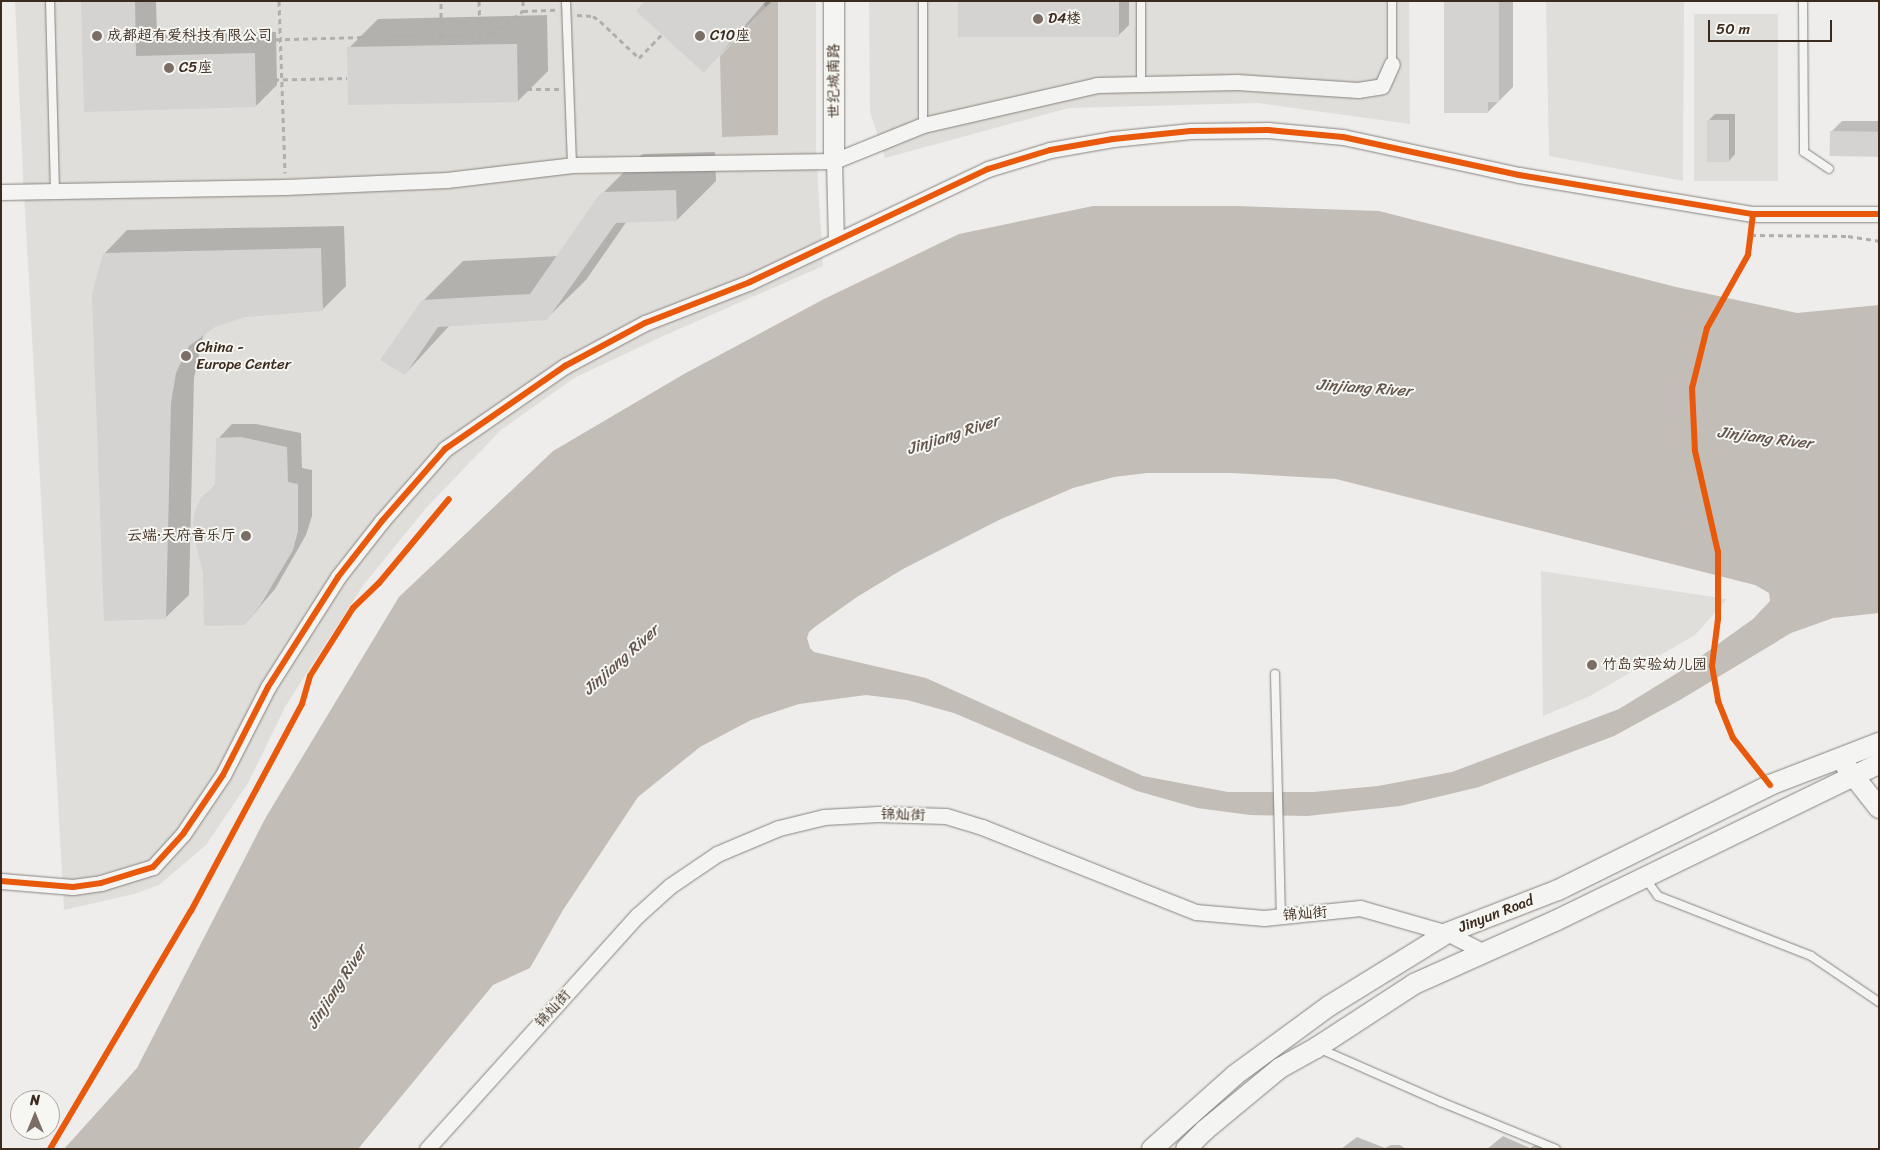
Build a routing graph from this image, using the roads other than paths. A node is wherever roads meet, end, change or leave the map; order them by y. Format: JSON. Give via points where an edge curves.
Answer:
{"nodes":[{"id":1,"x":50,"y":1,"type":"edge"},
{"id":2,"x":834,"y":1,"type":"edge"},
{"id":3,"x":923,"y":1,"type":"edge"},
{"id":4,"x":1141,"y":1,"type":"edge"},
{"id":5,"x":1392,"y":1,"type":"edge"},
{"id":6,"x":1803,"y":1,"type":"edge"},
{"id":7,"x":567,"y":9,"type":"edge"},
{"id":8,"x":1392,"y":64,"type":"joint"},
{"id":9,"x":1141,"y":84,"type":"junction"},
{"id":10,"x":923,"y":125,"type":"junction"},
{"id":11,"x":834,"y":161,"type":"junction"},
{"id":12,"x":572,"y":165,"type":"junction"},
{"id":13,"x":1829,"y":169,"type":"dead end"},
{"id":14,"x":55,"y":191,"type":"junction"},
{"id":15,"x":1,"y":192,"type":"edge"},
{"id":16,"x":1879,"y":214,"type":"edge"},
{"id":17,"x":836,"y":240,"type":"junction"},
{"id":18,"x":1275,"y":674,"type":"dead end"},
{"id":19,"x":1878,"y":751,"type":"edge"},
{"id":20,"x":1847,"y":768,"type":"junction"},
{"id":21,"x":1879,"y":808,"type":"edge"},
{"id":22,"x":1645,"y":878,"type":"junction"},
{"id":23,"x":1,"y":881,"type":"edge"},
{"id":24,"x":1281,"y":916,"type":"junction"},
{"id":25,"x":1447,"y":933,"type":"junction"},
{"id":26,"x":1484,"y":952,"type":"junction"},
{"id":27,"x":1879,"y":1002,"type":"edge"},
{"id":28,"x":1316,"y":1048,"type":"junction"},
{"id":29,"x":427,"y":1149,"type":"edge"},
{"id":30,"x":1152,"y":1149,"type":"edge"},
{"id":31,"x":1186,"y":1149,"type":"edge"},
{"id":32,"x":1556,"y":1149,"type":"edge"}],
"edges":[{"from":1,"to":14,"type":"lane"},
{"from":2,"to":11,"type":"street","name":"世纪城南路"},
{"from":3,"to":10,"type":"lane"},
{"from":4,"to":9,"type":"lane"},
{"from":5,"to":8,"type":"lane"},
{"from":6,"to":13,"type":"lane","via":[[1804,152]]},
{"from":7,"to":12,"type":"lane"},
{"from":8,"to":9,"type":"street","via":[[1382,86],[1358,90],[1237,82]]},
{"from":9,"to":10,"type":"street","via":[[1097,85]]},
{"from":10,"to":11,"type":"street"},
{"from":11,"to":12,"type":"street"},
{"from":11,"to":17,"type":"street"},
{"from":12,"to":14,"type":"street","via":[[447,180]]},
{"from":14,"to":15,"type":"street"},
{"from":16,"to":17,"type":"street","via":[[1754,214],[1519,175],[1343,137],[1268,130],[1190,131],[1050,150],[988,170]]},
{"from":17,"to":23,"type":"street","via":[[750,282],[645,322],[565,366],[445,449],[338,577],[268,687],[223,775],[183,834],[153,867],[101,883],[73,886]]},
{"from":18,"to":24,"type":"lane"},
{"from":19,"to":20,"type":"street","name":"Jinyun Road"},
{"from":20,"to":21,"type":"street"},
{"from":20,"to":22,"type":"street","name":"Jinyun Road"},
{"from":20,"to":25,"type":"street","name":"Jinyun Road","via":[[1770,785],[1558,890]]},
{"from":22,"to":26,"type":"street","name":"Jinyun Road"},
{"from":22,"to":27,"type":"lane","via":[[1658,896],[1811,956]]},
{"from":24,"to":25,"type":"street","name":"锦灿街","via":[[1360,908]]},
{"from":24,"to":29,"type":"street","name":"锦灿街","via":[[1264,918],[1196,912],[982,827],[946,816],[878,814],[824,817],[779,828],[717,854],[670,886],[638,915]]},
{"from":25,"to":26,"type":"street","name":"锦灿街"},
{"from":25,"to":30,"type":"street","name":"Jinyun Road","via":[[1329,1006],[1235,1075]]},
{"from":26,"to":28,"type":"street","name":"Jinyun Road","via":[[1414,984]]},
{"from":28,"to":31,"type":"street","name":"Jinyun Road","via":[[1280,1068]]},
{"from":28,"to":32,"type":"lane"}]}
